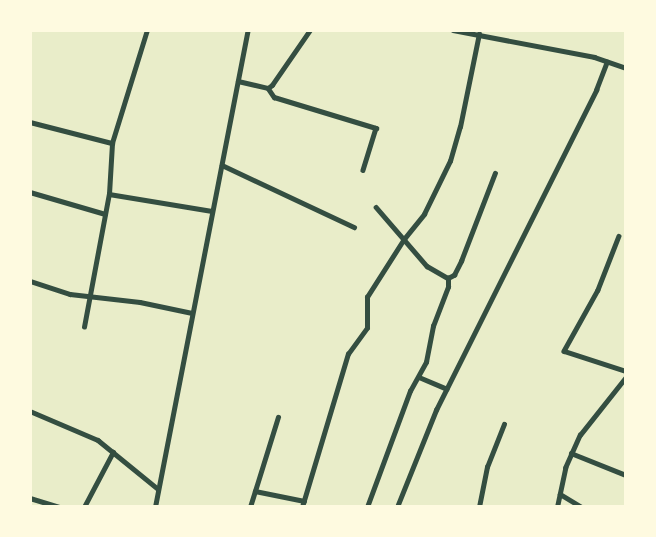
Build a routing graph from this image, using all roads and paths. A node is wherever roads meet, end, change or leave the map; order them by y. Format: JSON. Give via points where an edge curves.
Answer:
{"nodes":[{"id":1,"x":147,"y":30,"type":"edge"},
{"id":2,"x":248,"y":30,"type":"edge"},
{"id":3,"x":310,"y":30,"type":"edge"},
{"id":4,"x":453,"y":30,"type":"edge"},
{"id":5,"x":479,"y":34,"type":"junction"},
{"id":6,"x":607,"y":62,"type":"junction"},
{"id":7,"x":626,"y":68,"type":"edge"},
{"id":8,"x":238,"y":80,"type":"junction"},
{"id":9,"x":268,"y":88,"type":"junction"},
{"id":10,"x":30,"y":122,"type":"edge"},
{"id":11,"x":112,"y":143,"type":"junction"},
{"id":12,"x":222,"y":166,"type":"junction"},
{"id":13,"x":363,"y":170,"type":"dead end"},
{"id":14,"x":495,"y":173,"type":"dead end"},
{"id":15,"x":30,"y":192,"type":"edge"},
{"id":16,"x":109,"y":194,"type":"junction"},
{"id":17,"x":376,"y":207,"type":"dead end"},
{"id":18,"x":212,"y":211,"type":"junction"},
{"id":19,"x":105,"y":214,"type":"junction"},
{"id":20,"x":354,"y":227,"type":"dead end"},
{"id":21,"x":619,"y":236,"type":"dead end"},
{"id":22,"x":404,"y":239,"type":"junction"},
{"id":23,"x":448,"y":278,"type":"junction"},
{"id":24,"x":30,"y":281,"type":"edge"},
{"id":25,"x":89,"y":298,"type":"junction"},
{"id":26,"x":192,"y":313,"type":"junction"},
{"id":27,"x":84,"y":327,"type":"dead end"},
{"id":28,"x":626,"y":374,"type":"edge"},
{"id":29,"x":419,"y":377,"type":"junction"},
{"id":30,"x":447,"y":389,"type":"junction"},
{"id":31,"x":30,"y":411,"type":"edge"},
{"id":32,"x":278,"y":416,"type":"dead end"},
{"id":33,"x":504,"y":424,"type":"dead end"},
{"id":34,"x":113,"y":452,"type":"junction"},
{"id":35,"x":570,"y":453,"type":"junction"},
{"id":36,"x":626,"y":475,"type":"edge"},
{"id":37,"x":158,"y":489,"type":"junction"},
{"id":38,"x":255,"y":491,"type":"junction"},
{"id":39,"x":560,"y":494,"type":"junction"},
{"id":40,"x":30,"y":498,"type":"edge"},
{"id":41,"x":303,"y":501,"type":"junction"},
{"id":42,"x":60,"y":507,"type":"edge"},
{"id":43,"x":84,"y":507,"type":"edge"},
{"id":44,"x":155,"y":507,"type":"edge"},
{"id":45,"x":250,"y":507,"type":"edge"},
{"id":46,"x":302,"y":507,"type":"edge"},
{"id":47,"x":367,"y":507,"type":"edge"},
{"id":48,"x":397,"y":507,"type":"edge"},
{"id":49,"x":479,"y":507,"type":"edge"},
{"id":50,"x":558,"y":507,"type":"edge"},
{"id":51,"x":582,"y":507,"type":"edge"}],
"edges":[{"from":1,"to":11,"type":"street"},
{"from":2,"to":8,"type":"street"},
{"from":3,"to":9,"type":"street"},
{"from":4,"to":5,"type":"street"},
{"from":5,"to":6,"type":"street"},
{"from":5,"to":22,"type":"street","via":[[450,161],[436,194]]},
{"from":6,"to":7,"type":"street"},
{"from":6,"to":30,"type":"street"},
{"from":8,"to":9,"type":"street"},
{"from":8,"to":12,"type":"street"},
{"from":9,"to":13,"type":"street","via":[[274,97],[376,128]]},
{"from":10,"to":11,"type":"street"},
{"from":11,"to":16,"type":"street"},
{"from":12,"to":18,"type":"street"},
{"from":12,"to":20,"type":"street"},
{"from":14,"to":23,"type":"street","via":[[461,261]]},
{"from":15,"to":19,"type":"street"},
{"from":16,"to":18,"type":"street"},
{"from":16,"to":19,"type":"street"},
{"from":17,"to":22,"type":"street"},
{"from":18,"to":26,"type":"street"},
{"from":19,"to":25,"type":"street"},
{"from":21,"to":28,"type":"street","via":[[598,290],[565,351]]},
{"from":22,"to":23,"type":"street","via":[[433,272]]},
{"from":22,"to":41,"type":"street","via":[[367,297],[367,328],[348,354]]},
{"from":23,"to":29,"type":"street"},
{"from":24,"to":25,"type":"street"},
{"from":25,"to":26,"type":"street"},
{"from":25,"to":27,"type":"street"},
{"from":26,"to":37,"type":"street"},
{"from":28,"to":35,"type":"street"},
{"from":29,"to":30,"type":"street"},
{"from":29,"to":47,"type":"street"},
{"from":30,"to":48,"type":"street"},
{"from":31,"to":34,"type":"street","via":[[98,440]]},
{"from":32,"to":38,"type":"street"},
{"from":33,"to":49,"type":"street","via":[[486,467]]},
{"from":34,"to":37,"type":"street"},
{"from":34,"to":43,"type":"street"},
{"from":35,"to":36,"type":"street"},
{"from":35,"to":39,"type":"street"},
{"from":37,"to":44,"type":"street"},
{"from":38,"to":41,"type":"street"},
{"from":38,"to":45,"type":"street"},
{"from":39,"to":50,"type":"street"},
{"from":39,"to":51,"type":"street"},
{"from":40,"to":42,"type":"street"},
{"from":41,"to":46,"type":"street"}]}
